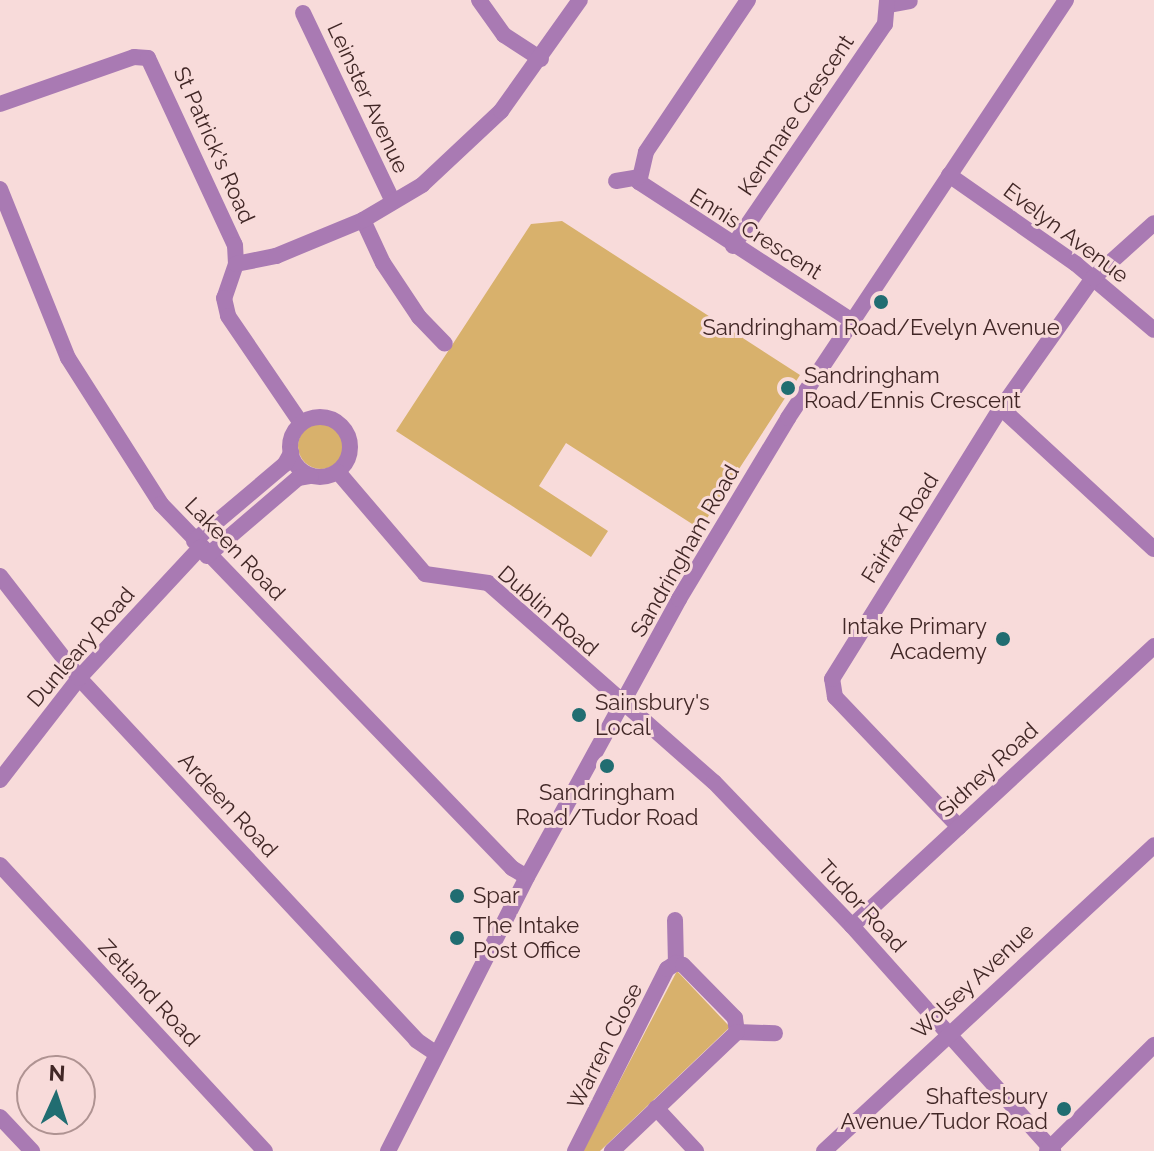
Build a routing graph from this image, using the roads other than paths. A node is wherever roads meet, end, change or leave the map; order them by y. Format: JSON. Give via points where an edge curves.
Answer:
{"nodes":[{"id":1,"x":479,"y":0,"type":"edge"},
{"id":2,"x":580,"y":0,"type":"edge"},
{"id":3,"x":748,"y":0,"type":"edge"},
{"id":4,"x":1066,"y":0,"type":"edge"},
{"id":5,"x":910,"y":1,"type":"edge"},
{"id":6,"x":888,"y":3,"type":"edge"},
{"id":7,"x":303,"y":13,"type":"dead end"},
{"id":8,"x":541,"y":59,"type":"junction"},
{"id":9,"x":0,"y":104,"type":"edge"},
{"id":10,"x":949,"y":175,"type":"junction"},
{"id":11,"x":639,"y":177,"type":"junction"},
{"id":12,"x":616,"y":181,"type":"dead end"},
{"id":13,"x":0,"y":189,"type":"edge"},
{"id":14,"x":393,"y":202,"type":"junction"},
{"id":15,"x":363,"y":220,"type":"junction"},
{"id":16,"x":1154,"y":223,"type":"edge"},
{"id":17,"x":733,"y":246,"type":"junction"},
{"id":18,"x":236,"y":264,"type":"junction"},
{"id":19,"x":1093,"y":278,"type":"junction"},
{"id":20,"x":855,"y":323,"type":"junction"},
{"id":21,"x":1154,"y":330,"type":"edge"},
{"id":22,"x":445,"y":344,"type":"dead end"},
{"id":23,"x":1001,"y":408,"type":"junction"},
{"id":24,"x":301,"y":423,"type":"junction"},
{"id":25,"x":291,"y":453,"type":"junction"},
{"id":26,"x":338,"y":472,"type":"junction"},
{"id":27,"x":311,"y":476,"type":"junction"},
{"id":28,"x":200,"y":549,"type":"junction"},
{"id":29,"x":1154,"y":549,"type":"edge"},
{"id":30,"x":0,"y":576,"type":"edge"},
{"id":31,"x":1154,"y":646,"type":"edge"},
{"id":32,"x":79,"y":678,"type":"junction"},
{"id":33,"x":623,"y":706,"type":"junction"},
{"id":34,"x":0,"y":780,"type":"edge"},
{"id":35,"x":959,"y":827,"type":"junction"},
{"id":36,"x":1154,"y":845,"type":"edge"},
{"id":37,"x":0,"y":865,"type":"edge"},
{"id":38,"x":527,"y":877,"type":"junction"},
{"id":39,"x":675,"y":920,"type":"dead end"},
{"id":40,"x":852,"y":926,"type":"junction"},
{"id":41,"x":676,"y":963,"type":"junction"},
{"id":42,"x":737,"y":1032,"type":"junction"},
{"id":43,"x":775,"y":1033,"type":"dead end"},
{"id":44,"x":947,"y":1035,"type":"junction"},
{"id":45,"x":1154,"y":1045,"type":"edge"},
{"id":46,"x":435,"y":1053,"type":"junction"},
{"id":47,"x":656,"y":1108,"type":"junction"},
{"id":48,"x":0,"y":1117,"type":"edge"},
{"id":49,"x":1050,"y":1150,"type":"edge"},
{"id":50,"x":32,"y":1151,"type":"edge"},
{"id":51,"x":265,"y":1151,"type":"edge"},
{"id":52,"x":388,"y":1151,"type":"edge"},
{"id":53,"x":575,"y":1151,"type":"edge"},
{"id":54,"x":612,"y":1151,"type":"edge"},
{"id":55,"x":696,"y":1151,"type":"edge"},
{"id":56,"x":824,"y":1151,"type":"edge"}],
"edges":[{"from":1,"to":8,"type":"street","via":[[504,35]]},
{"from":2,"to":8,"type":"street"},
{"from":3,"to":11,"type":"street","via":[[646,152]]},
{"from":4,"to":10,"type":"street","name":"Sandringham Road"},
{"from":5,"to":6,"type":"street","name":"Kenmare Crescent"},
{"from":6,"to":17,"type":"street","name":"Kenmare Crescent","via":[[885,24]]},
{"from":7,"to":14,"type":"street","name":"Leinster Avenue"},
{"from":8,"to":14,"type":"street","via":[[501,111],[451,162]]},
{"from":9,"to":18,"type":"street","name":"St Patrick's Road","via":[[134,57],[148,58],[235,245]]},
{"from":10,"to":19,"type":"street","name":"Evelyn Avenue"},
{"from":10,"to":20,"type":"street","name":"Sandringham Road"},
{"from":11,"to":12,"type":"street"},
{"from":11,"to":17,"type":"street","name":"Ennis Crescent","via":[[645,190]]},
{"from":13,"to":28,"type":"street","name":"Lakeen Road","via":[[68,358],[142,478]]},
{"from":14,"to":15,"type":"street"},
{"from":15,"to":18,"type":"street","via":[[276,256]]},
{"from":15,"to":22,"type":"street","via":[[383,263],[419,317]]},
{"from":16,"to":19,"type":"street","name":"Fairfax Road"},
{"from":17,"to":20,"type":"street","name":"Ennis Crescent"},
{"from":18,"to":24,"type":"street","via":[[224,298],[228,316]]},
{"from":19,"to":21,"type":"street","name":"Evelyn Avenue"},
{"from":19,"to":23,"type":"street","name":"Fairfax Road"},
{"from":20,"to":33,"type":"street","name":"Sandringham Road","via":[[774,441]]},
{"from":23,"to":29,"type":"street"},
{"from":23,"to":35,"type":"street","name":"Fairfax Road","via":[[832,679],[835,697]]},
{"from":24,"to":25,"type":"street","via":[[292,435]]},
{"from":24,"to":26,"type":"street","via":[[326,417],[343,426],[351,446]]},
{"from":25,"to":27,"type":"street","via":[[295,464]]},
{"from":25,"to":28,"type":"street","name":"Dunleary Road"},
{"from":26,"to":27,"type":"street"},
{"from":26,"to":33,"type":"street","name":"Dublin Road","via":[[425,574],[488,583]]},
{"from":27,"to":28,"type":"street","name":"Dunleary Road","via":[[298,478]]},
{"from":28,"to":32,"type":"street","name":"Dunleary Road"},
{"from":28,"to":38,"type":"street","name":"Lakeen Road","via":[[368,714],[512,868]]},
{"from":30,"to":32,"type":"street","name":"Ardeen Road"},
{"from":31,"to":35,"type":"street","name":"Sidney Road"},
{"from":32,"to":34,"type":"street","name":"Dunleary Road"},
{"from":32,"to":46,"type":"street","name":"Ardeen Road","via":[[416,1040]]},
{"from":33,"to":38,"type":"street","name":"Sandringham Road"},
{"from":33,"to":40,"type":"street","name":"Tudor Road","via":[[714,782]]},
{"from":35,"to":40,"type":"street","name":"Sidney Road"},
{"from":36,"to":44,"type":"street","name":"Wolsey Avenue"},
{"from":37,"to":51,"type":"street","name":"Zetland Road"},
{"from":38,"to":46,"type":"street","name":"Sandringham Road"},
{"from":39,"to":41,"type":"street"},
{"from":40,"to":44,"type":"street","name":"Tudor Road"},
{"from":41,"to":42,"type":"street","via":[[735,1018]]},
{"from":41,"to":53,"type":"street","name":"Warren Close","via":[[667,969]]},
{"from":42,"to":43,"type":"street"},
{"from":42,"to":47,"type":"street"},
{"from":44,"to":49,"type":"street","name":"Tudor Road"},
{"from":44,"to":56,"type":"street","name":"Wolsey Avenue"},
{"from":45,"to":49,"type":"street"},
{"from":46,"to":52,"type":"street","name":"Sandringham Road"},
{"from":47,"to":54,"type":"street"},
{"from":47,"to":55,"type":"street"},
{"from":48,"to":50,"type":"street"}]}
